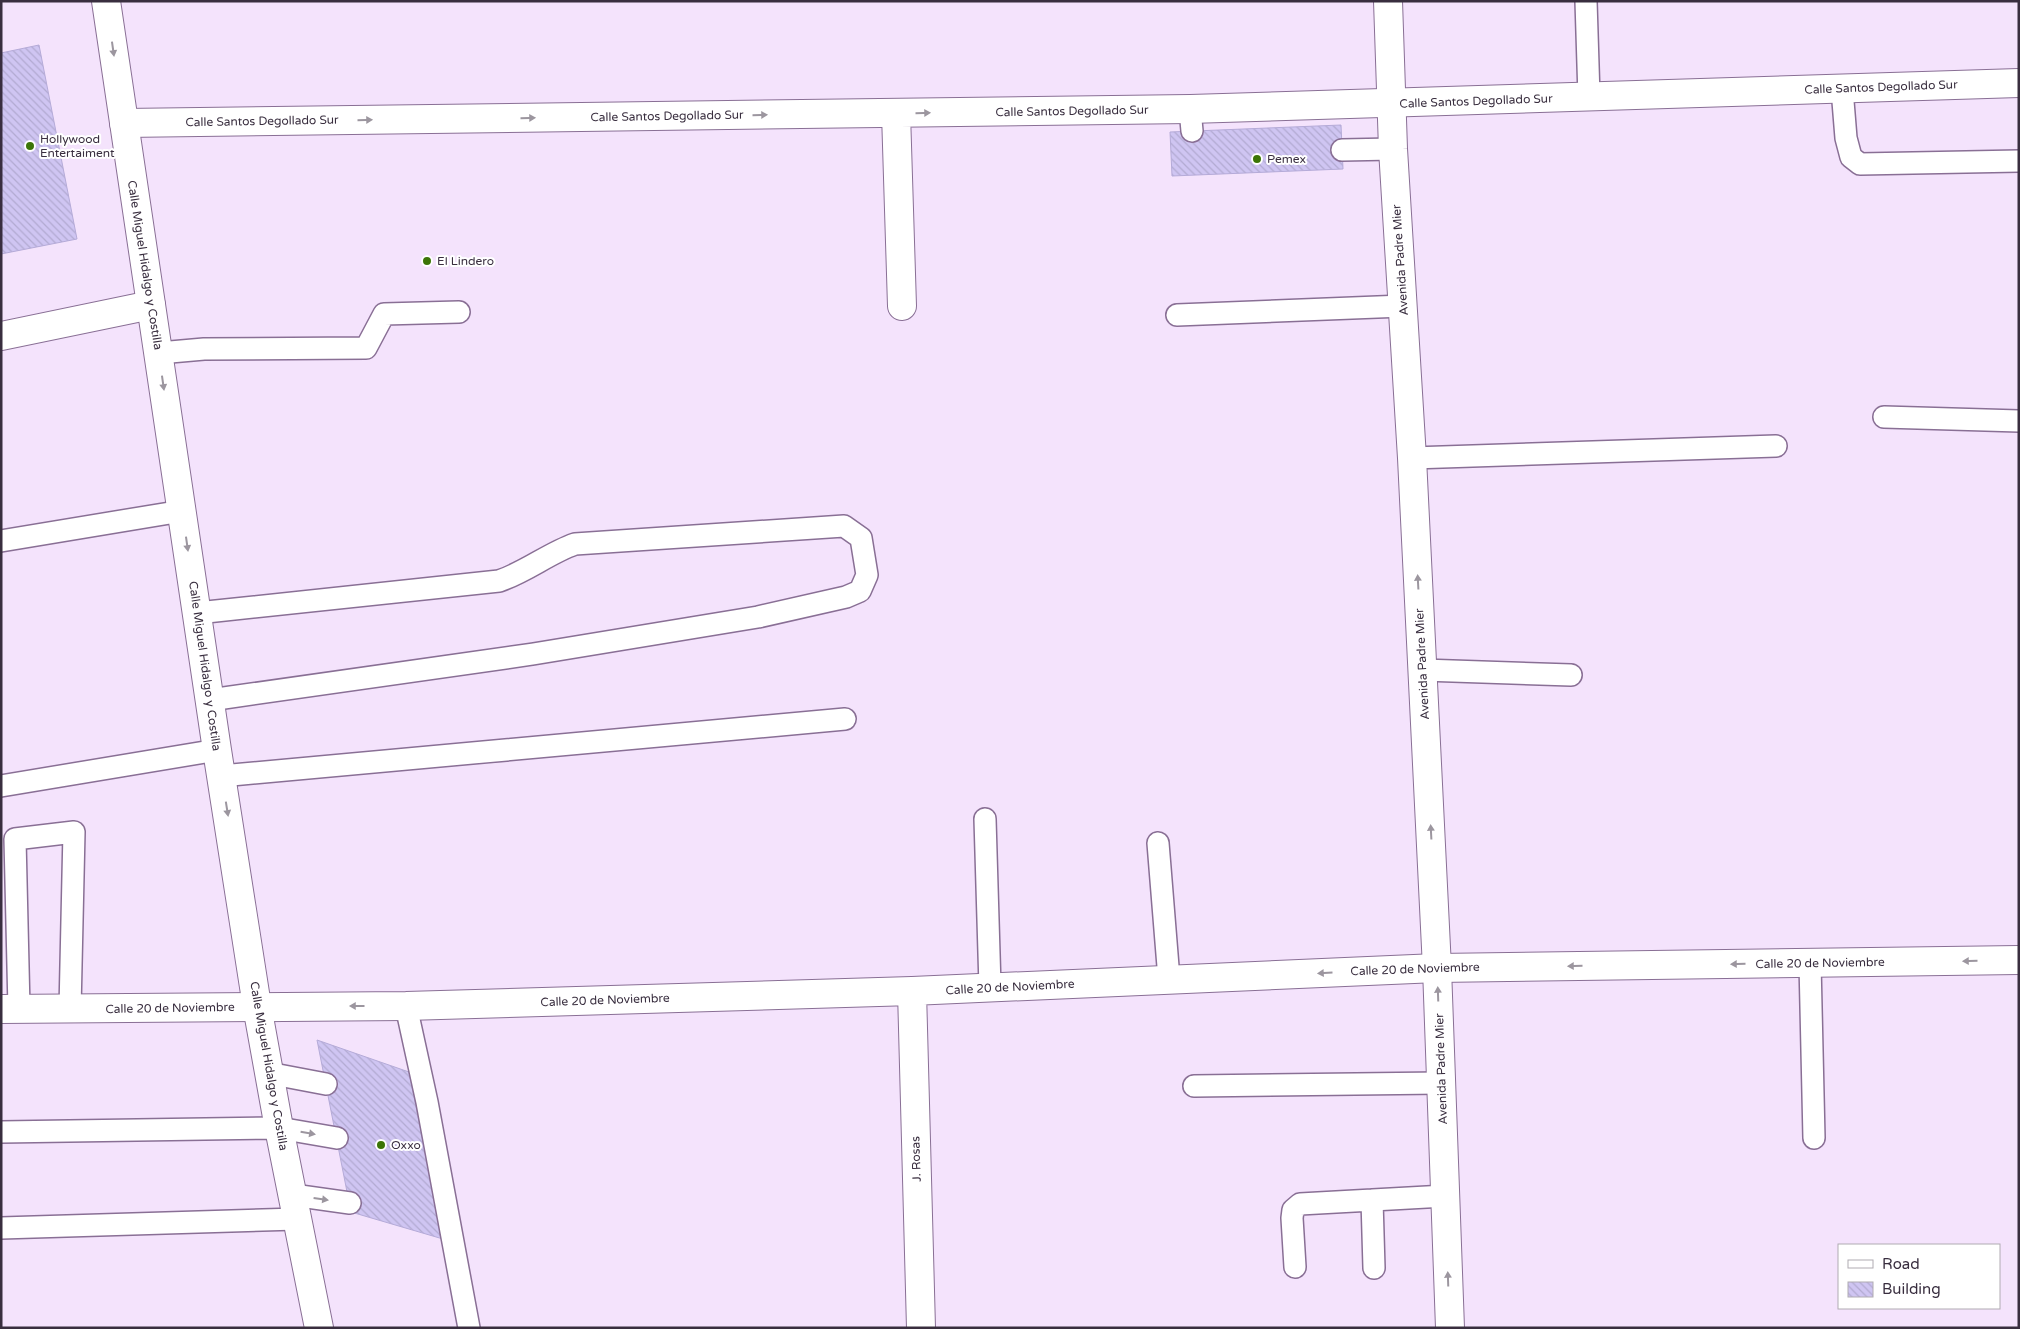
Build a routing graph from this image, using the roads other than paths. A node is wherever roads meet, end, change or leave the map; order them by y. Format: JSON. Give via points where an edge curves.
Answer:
{"nodes":[{"id":1,"x":106,"y":1,"type":"edge"},
{"id":2,"x":1388,"y":1,"type":"edge"},
{"id":3,"x":1586,"y":1,"type":"edge"},
{"id":4,"x":2019,"y":83,"type":"edge"},
{"id":5,"x":1842,"y":89,"type":"junction"},
{"id":6,"x":1589,"y":97,"type":"junction"},
{"id":7,"x":1391,"y":104,"type":"junction"},
{"id":8,"x":896,"y":113,"type":"junction"},
{"id":9,"x":124,"y":122,"type":"junction"},
{"id":10,"x":1393,"y":149,"type":"junction"},
{"id":11,"x":1342,"y":150,"type":"dead end"},
{"id":12,"x":2019,"y":162,"type":"edge"},
{"id":13,"x":151,"y":305,"type":"junction"},
{"id":14,"x":902,"y":306,"type":"dead end"},
{"id":15,"x":1403,"y":306,"type":"junction"},
{"id":16,"x":459,"y":312,"type":"dead end"},
{"id":17,"x":1177,"y":315,"type":"dead end"},
{"id":18,"x":1,"y":336,"type":"edge"},
{"id":19,"x":159,"y":352,"type":"junction"},
{"id":20,"x":1884,"y":417,"type":"dead end"},
{"id":21,"x":2019,"y":421,"type":"edge"},
{"id":22,"x":1776,"y":446,"type":"dead end"},
{"id":23,"x":1412,"y":458,"type":"junction"},
{"id":24,"x":182,"y":511,"type":"junction"},
{"id":25,"x":1,"y":541,"type":"edge"},
{"id":26,"x":197,"y":614,"type":"junction"},
{"id":27,"x":1423,"y":670,"type":"junction"},
{"id":28,"x":1571,"y":675,"type":"dead end"},
{"id":29,"x":210,"y":700,"type":"junction"},
{"id":30,"x":845,"y":719,"type":"dead end"},
{"id":31,"x":217,"y":750,"type":"junction"},
{"id":32,"x":222,"y":776,"type":"junction"},
{"id":33,"x":1,"y":786,"type":"edge"},
{"id":34,"x":985,"y":819,"type":"dead end"},
{"id":35,"x":1158,"y":843,"type":"dead end"},
{"id":36,"x":2019,"y":960,"type":"edge"},
{"id":37,"x":1810,"y":963,"type":"junction"},
{"id":38,"x":1437,"y":968,"type":"junction"},
{"id":39,"x":1169,"y":979,"type":"junction"},
{"id":40,"x":990,"y":987,"type":"junction"},
{"id":41,"x":912,"y":991,"type":"junction"},
{"id":42,"x":257,"y":1006,"type":"junction"},
{"id":43,"x":406,"y":1006,"type":"junction"},
{"id":44,"x":10,"y":1009,"type":"edge"},
{"id":45,"x":70,"y":1009,"type":"junction"},
{"id":46,"x":268,"y":1073,"type":"junction"},
{"id":47,"x":1441,"y":1083,"type":"junction"},
{"id":48,"x":326,"y":1084,"type":"dead end"},
{"id":49,"x":1194,"y":1086,"type":"dead end"},
{"id":50,"x":279,"y":1128,"type":"junction"},
{"id":51,"x":1,"y":1132,"type":"edge"},
{"id":52,"x":337,"y":1138,"type":"dead end"},
{"id":53,"x":1814,"y":1138,"type":"dead end"},
{"id":54,"x":1445,"y":1196,"type":"junction"},
{"id":55,"x":1372,"y":1200,"type":"junction"},
{"id":56,"x":350,"y":1203,"type":"dead end"},
{"id":57,"x":295,"y":1207,"type":"junction"},
{"id":58,"x":1,"y":1228,"type":"edge"},
{"id":59,"x":1295,"y":1267,"type":"dead end"},
{"id":60,"x":1374,"y":1268,"type":"dead end"},
{"id":61,"x":320,"y":1328,"type":"edge"},
{"id":62,"x":469,"y":1328,"type":"edge"},
{"id":63,"x":921,"y":1328,"type":"edge"},
{"id":64,"x":1450,"y":1328,"type":"edge"}],
"edges":[{"from":1,"to":9,"type":"street","name":"Calle Miguel Hidalgo y Costilla","one_way":true},
{"from":2,"to":7,"type":"street","name":"Avenida Padre Mier"},
{"from":3,"to":6,"type":"lane"},
{"from":4,"to":5,"type":"street","name":"Calle Santos Degollado Sur"},
{"from":5,"to":6,"type":"street","name":"Calle Santos Degollado Sur"},
{"from":5,"to":12,"type":"lane","via":[[1850,158],[1860,164]]},
{"from":6,"to":7,"type":"street","name":"Calle Santos Degollado Sur"},
{"from":8,"to":7,"type":"street","name":"Calle Santos Degollado Sur","one_way":true,"via":[[1191,120]]},
{"from":7,"to":10,"type":"street","name":"Avenida Padre Mier"},
{"from":9,"to":8,"type":"street","name":"Calle Santos Degollado Sur","one_way":true},
{"from":8,"to":14,"type":"street"},
{"from":9,"to":13,"type":"street","name":"Calle Miguel Hidalgo y Costilla"},
{"from":10,"to":11,"type":"lane"},
{"from":10,"to":15,"type":"street","name":"Avenida Padre Mier"},
{"from":13,"to":18,"type":"street"},
{"from":13,"to":19,"type":"street","name":"Calle Miguel Hidalgo y Costilla"},
{"from":15,"to":17,"type":"lane"},
{"from":15,"to":23,"type":"street","name":"Avenida Padre Mier"},
{"from":16,"to":19,"type":"lane","via":[[384,314],[366,348]]},
{"from":19,"to":24,"type":"street","name":"Calle Miguel Hidalgo y Costilla","one_way":true},
{"from":20,"to":21,"type":"lane"},
{"from":22,"to":23,"type":"lane"},
{"from":27,"to":23,"type":"street","name":"Avenida Padre Mier","one_way":true},
{"from":24,"to":25,"type":"lane"},
{"from":24,"to":26,"type":"street","name":"Calle Miguel Hidalgo y Costilla","one_way":true},
{"from":26,"to":29,"type":"street","name":"Calle Miguel Hidalgo y Costilla"},
{"from":26,"to":29,"type":"lane","via":[[499,580],[576,544],[844,526],[862,538],[867,575],[860,591],[846,597],[758,616],[533,654]]},
{"from":27,"to":28,"type":"lane"},
{"from":38,"to":27,"type":"street","name":"Avenida Padre Mier","one_way":true},
{"from":29,"to":31,"type":"street","name":"Calle Miguel Hidalgo y Costilla"},
{"from":30,"to":32,"type":"lane"},
{"from":31,"to":32,"type":"street","name":"Calle Miguel Hidalgo y Costilla"},
{"from":31,"to":33,"type":"lane"},
{"from":32,"to":42,"type":"street","name":"Calle Miguel Hidalgo y Costilla","one_way":true},
{"from":34,"to":40,"type":"lane"},
{"from":35,"to":39,"type":"lane"},
{"from":36,"to":37,"type":"street","name":"Calle 20 de Noviembre","one_way":true},
{"from":37,"to":38,"type":"street","name":"Calle 20 de Noviembre","one_way":true},
{"from":37,"to":53,"type":"lane"},
{"from":38,"to":39,"type":"street","name":"Calle 20 de Noviembre","one_way":true},
{"from":47,"to":38,"type":"street","name":"Avenida Padre Mier","one_way":true},
{"from":39,"to":40,"type":"street","name":"Calle 20 de Noviembre"},
{"from":40,"to":41,"type":"street","name":"Calle 20 de Noviembre"},
{"from":41,"to":43,"type":"street","name":"Calle 20 de Noviembre"},
{"from":41,"to":63,"type":"street","name":"J. Rosas"},
{"from":43,"to":42,"type":"street","name":"Calle 20 de Noviembre","one_way":true},
{"from":42,"to":45,"type":"street","name":"Calle 20 de Noviembre"},
{"from":42,"to":46,"type":"street","name":"Calle Miguel Hidalgo y Costilla"},
{"from":43,"to":62,"type":"lane","via":[[444,1221]]},
{"from":44,"to":45,"type":"street","name":"Calle 20 de Noviembre"},
{"from":44,"to":45,"type":"lane","via":[[15,839],[74,832]]},
{"from":46,"to":48,"type":"lane"},
{"from":46,"to":50,"type":"street","name":"Calle Miguel Hidalgo y Costilla"},
{"from":47,"to":49,"type":"lane"},
{"from":47,"to":54,"type":"street","name":"Avenida Padre Mier"},
{"from":50,"to":51,"type":"lane"},
{"from":50,"to":52,"type":"lane","one_way":true},
{"from":50,"to":57,"type":"street","name":"Calle Miguel Hidalgo y Costilla"},
{"from":54,"to":55,"type":"lane"},
{"from":64,"to":54,"type":"street","name":"Avenida Padre Mier","one_way":true},
{"from":55,"to":59,"type":"lane","via":[[1300,1204],[1293,1210]]},
{"from":55,"to":60,"type":"lane"},
{"from":57,"to":56,"type":"lane","one_way":true},
{"from":57,"to":58,"type":"lane"},
{"from":57,"to":61,"type":"street","name":"Calle Miguel Hidalgo y Costilla"}]}
